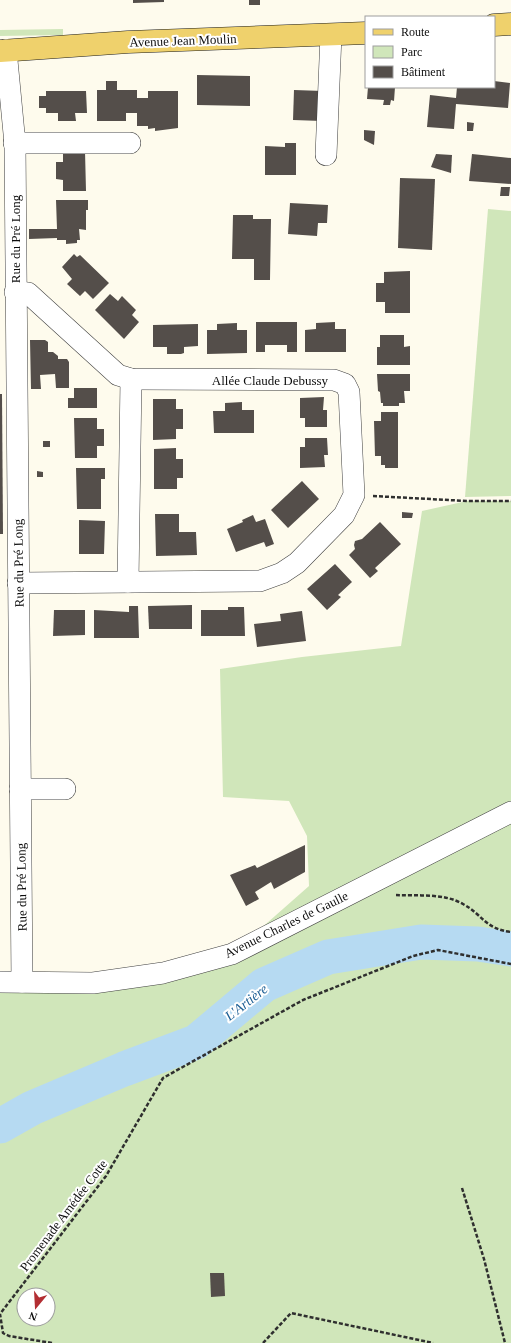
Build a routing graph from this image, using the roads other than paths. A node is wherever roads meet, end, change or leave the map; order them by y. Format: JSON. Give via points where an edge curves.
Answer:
{"nodes":[{"id":1,"x":511,"y":24,"type":"edge"},
{"id":2,"x":495,"y":25,"type":"edge"},
{"id":3,"x":365,"y":33,"type":"edge"},
{"id":4,"x":331,"y":34,"type":"junction"},
{"id":5,"x":3,"y":51,"type":"edge"},
{"id":6,"x":130,"y":142,"type":"dead end"},
{"id":7,"x":14,"y":143,"type":"junction"},
{"id":8,"x":326,"y":155,"type":"dead end"},
{"id":9,"x":15,"y":292,"type":"junction"},
{"id":10,"x":131,"y":379,"type":"junction"},
{"id":11,"x":128,"y":582,"type":"junction"},
{"id":12,"x":18,"y":583,"type":"junction"},
{"id":13,"x":20,"y":789,"type":"junction"},
{"id":14,"x":65,"y":789,"type":"dead end"},
{"id":15,"x":511,"y":812,"type":"edge"},
{"id":16,"x":0,"y":982,"type":"edge"},
{"id":17,"x":22,"y":982,"type":"junction"}],
"edges":[{"from":1,"to":2,"type":"main road"},
{"from":3,"to":4,"type":"main road","name":"Avenue Jean Moulin"},
{"from":4,"to":5,"type":"main road","name":"Avenue Jean Moulin","via":[[128,42]]},
{"from":4,"to":8,"type":"street"},
{"from":5,"to":7,"type":"street","name":"Rue du Pré Long"},
{"from":6,"to":7,"type":"street"},
{"from":7,"to":9,"type":"street","name":"Rue du Pré Long"},
{"from":9,"to":10,"type":"street","name":"Allée Claude Debussy","via":[[28,293],[118,375]]},
{"from":9,"to":12,"type":"street","name":"Rue du Pré Long"},
{"from":10,"to":11,"type":"street"},
{"from":10,"to":11,"type":"street","name":"Allée Claude Debussy","via":[[334,380],[345,384],[349,392],[354,495],[344,515],[297,563],[282,573],[260,581]]},
{"from":11,"to":12,"type":"street","name":"Allée Claude Debussy"},
{"from":12,"to":13,"type":"street","name":"Rue du Pré Long"},
{"from":13,"to":14,"type":"street"},
{"from":13,"to":17,"type":"street","name":"Rue du Pré Long"},
{"from":15,"to":17,"type":"street","name":"Avenue Charles de Gaulle","via":[[232,954],[163,973],[93,983]]},
{"from":16,"to":17,"type":"street","name":"Avenue Charles de Gaulle"}]}
